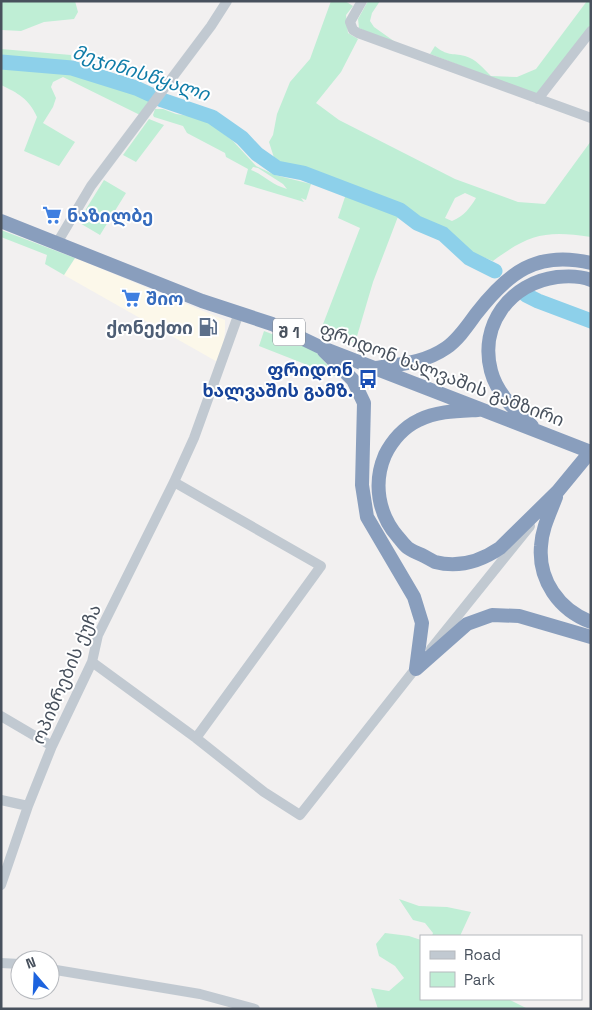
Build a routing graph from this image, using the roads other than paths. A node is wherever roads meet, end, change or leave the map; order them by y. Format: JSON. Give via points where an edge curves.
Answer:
{"nodes":[{"id":1,"x":227,"y":1,"type":"edge"},
{"id":2,"x":362,"y":1,"type":"edge"},
{"id":3,"x":591,"y":31,"type":"edge"},
{"id":4,"x":538,"y":99,"type":"junction"},
{"id":5,"x":591,"y":118,"type":"edge"},
{"id":6,"x":1,"y":221,"type":"edge"},
{"id":7,"x":57,"y":243,"type":"junction"},
{"id":8,"x":591,"y":263,"type":"edge"},
{"id":9,"x":591,"y":280,"type":"edge"},
{"id":10,"x":239,"y":313,"type":"junction"},
{"id":11,"x":320,"y":347,"type":"junction"},
{"id":12,"x":374,"y":368,"type":"junction"},
{"id":13,"x":484,"y":410,"type":"junction"},
{"id":14,"x":536,"y":430,"type":"junction"},
{"id":15,"x":591,"y":452,"type":"edge"},
{"id":16,"x":174,"y":482,"type":"junction"},
{"id":17,"x":558,"y":492,"type":"junction"},
{"id":18,"x":591,"y":622,"type":"edge"},
{"id":19,"x":591,"y":637,"type":"edge"},
{"id":20,"x":92,"y":662,"type":"junction"},
{"id":21,"x":416,"y":668,"type":"junction"},
{"id":22,"x":1,"y":716,"type":"edge"},
{"id":23,"x":196,"y":738,"type":"junction"},
{"id":24,"x":52,"y":746,"type":"junction"},
{"id":25,"x":1,"y":800,"type":"edge"},
{"id":26,"x":28,"y":806,"type":"junction"},
{"id":27,"x":1,"y":886,"type":"edge"},
{"id":28,"x":60,"y":971,"type":"edge"},
{"id":29,"x":255,"y":1009,"type":"edge"}],
"edges":[{"from":1,"to":7,"type":"street","via":[[91,186]]},
{"from":2,"to":4,"type":"street","via":[[350,22],[358,33]]},
{"from":3,"to":4,"type":"street"},
{"from":4,"to":5,"type":"street"},
{"from":6,"to":7,"type":"highway","name":"ფრიდონ ხალვაშის გამზირი","number":"შ 1"},
{"from":7,"to":10,"type":"highway","name":"ფრიდონ ხალვაშის გამზირი","number":"შ 1","via":[[202,302]]},
{"from":8,"to":12,"type":"highway","via":[[546,261],[527,267],[493,292],[448,347],[413,363]]},
{"from":9,"to":14,"type":"highway","via":[[566,276],[528,286],[500,310],[493,325],[488,344],[493,378],[504,397]]},
{"from":10,"to":11,"type":"highway","name":"ფრიდონ ხალვაშის გამზირი","number":"შ 1","via":[[272,324]]},
{"from":10,"to":16,"type":"street","name":"ოპიზრების ქუჩა","via":[[194,438]]},
{"from":11,"to":12,"type":"highway","name":"ფრიდონ ხალვაშის გამზირი","number":"შ 1"},
{"from":11,"to":21,"type":"highway","via":[[353,380],[364,402],[362,485],[367,517],[414,597],[422,623]]},
{"from":12,"to":13,"type":"highway","name":"ფრიდონ ხალვაშის გამზირი","number":"შ 1"},
{"from":13,"to":14,"type":"highway","name":"ფრიდონ ხალვაშის გამზირი","number":"შ 1"},
{"from":13,"to":17,"type":"highway","via":[[454,411],[418,420],[388,450],[378,483],[380,505],[389,527],[408,548],[434,561],[458,563],[479,559],[500,548]]},
{"from":14,"to":15,"type":"highway","name":"ფრიდონ ხალვაშის გამზირი","number":"შ 1"},
{"from":15,"to":17,"type":"highway"},
{"from":16,"to":20,"type":"street","name":"ოპიზრების ქუჩა","via":[[98,635]]},
{"from":16,"to":23,"type":"street","via":[[321,566]]},
{"from":17,"to":18,"type":"highway","via":[[541,544],[544,573],[562,604]]},
{"from":17,"to":21,"type":"street"},
{"from":19,"to":21,"type":"highway","via":[[519,616],[492,615],[467,624]]},
{"from":20,"to":23,"type":"street"},
{"from":20,"to":24,"type":"street","name":"ოპიზრების ქუჩა"},
{"from":21,"to":23,"type":"street","via":[[300,815],[264,792]]},
{"from":22,"to":24,"type":"street"},
{"from":24,"to":26,"type":"street","name":"ოპიზრების ქუჩა"},
{"from":25,"to":26,"type":"street"},
{"from":26,"to":27,"type":"street","name":"ოპიზრების ქუჩა"},
{"from":28,"to":29,"type":"street","via":[[200,994]]}]}
